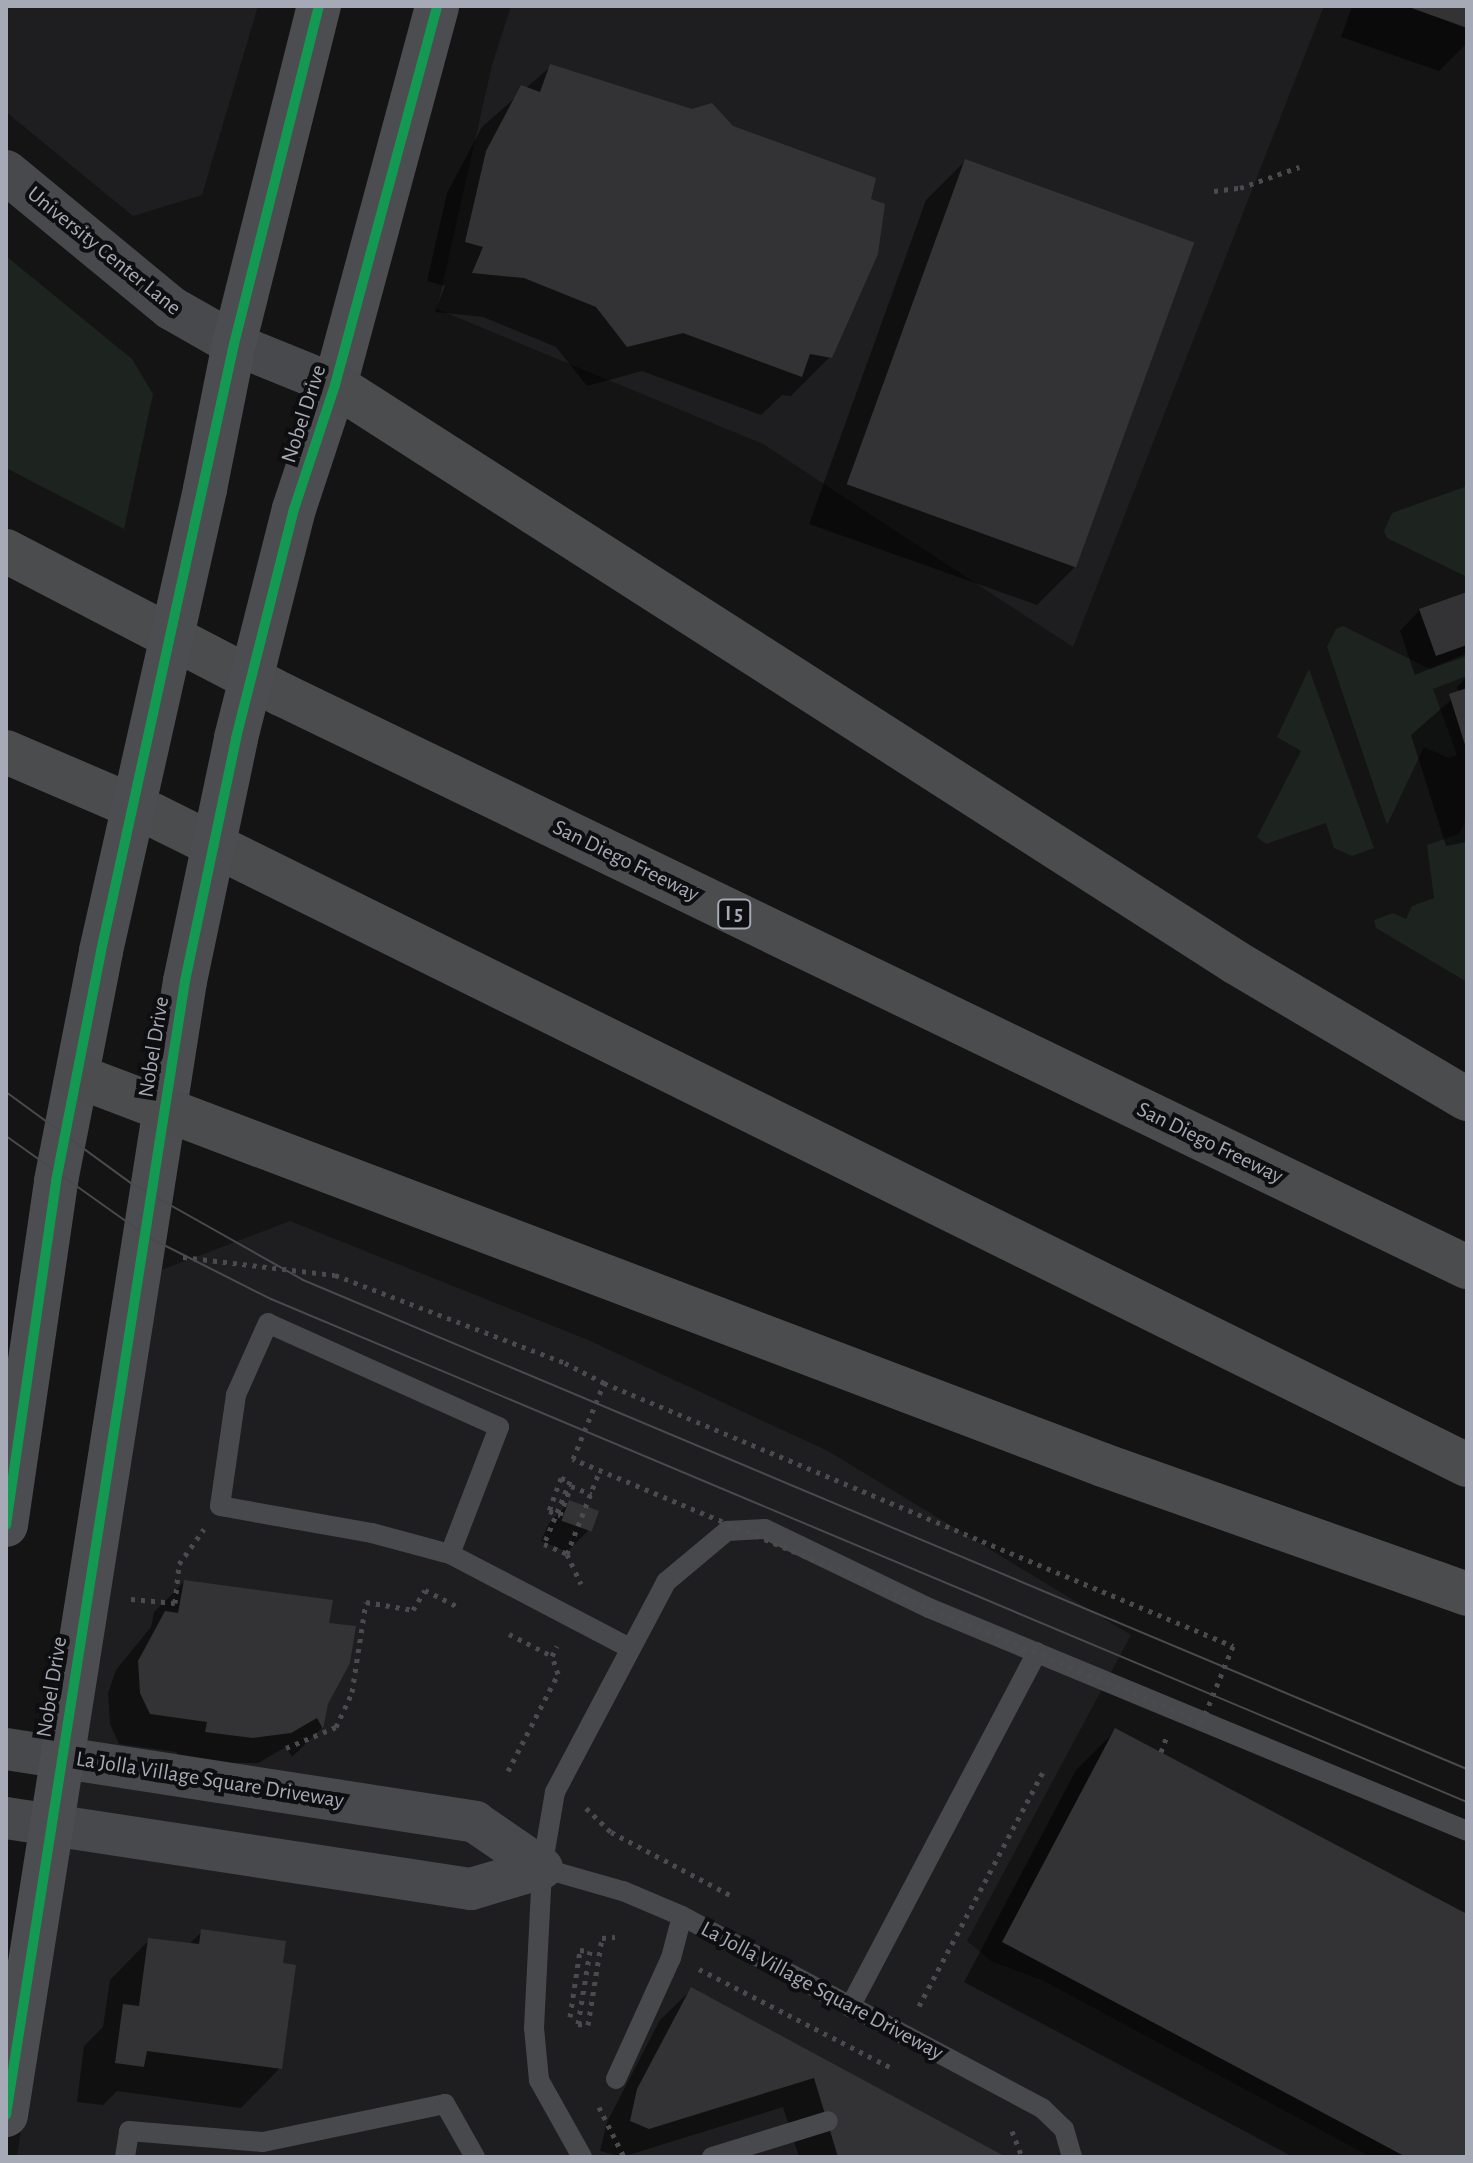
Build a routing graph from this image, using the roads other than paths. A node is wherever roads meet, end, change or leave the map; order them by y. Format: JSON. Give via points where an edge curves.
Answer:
{"nodes":[{"id":1,"x":319,"y":6,"type":"edge"},
{"id":2,"x":437,"y":6,"type":"edge"},
{"id":3,"x":6,"y":172,"type":"edge"},
{"id":4,"x":234,"y":344,"type":"junction"},
{"id":5,"x":335,"y":385,"type":"junction"},
{"id":6,"x":6,"y":551,"type":"edge"},
{"id":7,"x":6,"y":752,"type":"edge"},
{"id":8,"x":77,"y":1076,"type":"junction"},
{"id":9,"x":1467,"y":1099,"type":"edge"},
{"id":10,"x":164,"y":1109,"type":"junction"},
{"id":11,"x":1467,"y":1267,"type":"edge"},
{"id":12,"x":1467,"y":1465,"type":"edge"},
{"id":13,"x":6,"y":1525,"type":"edge"},
{"id":14,"x":450,"y":1554,"type":"junction"},
{"id":15,"x":1467,"y":1594,"type":"edge"},
{"id":16,"x":630,"y":1648,"type":"junction"},
{"id":17,"x":1037,"y":1652,"type":"junction"},
{"id":18,"x":6,"y":1749,"type":"edge"},
{"id":19,"x":62,"y":1756,"type":"junction"},
{"id":20,"x":6,"y":1818,"type":"edge"},
{"id":21,"x":49,"y":1824,"type":"junction"},
{"id":22,"x":1467,"y":1831,"type":"edge"},
{"id":23,"x":542,"y":1868,"type":"junction"},
{"id":24,"x":682,"y":1916,"type":"junction"},
{"id":25,"x":850,"y":2007,"type":"junction"},
{"id":26,"x":616,"y":2079,"type":"dead end"},
{"id":27,"x":6,"y":2115,"type":"edge"},
{"id":28,"x":828,"y":2121,"type":"dead end"},
{"id":29,"x":125,"y":2157,"type":"edge"},
{"id":30,"x":475,"y":2157,"type":"edge"},
{"id":31,"x":582,"y":2157,"type":"edge"},
{"id":32,"x":712,"y":2157,"type":"edge"},
{"id":33,"x":1072,"y":2157,"type":"edge"}],
"edges":[{"from":1,"to":4,"type":"main road"},
{"from":2,"to":5,"type":"main road","name":"Nobel Drive"},
{"from":3,"to":4,"type":"street","name":"University Center Lane","via":[[171,308]]},
{"from":4,"to":5,"type":"street","name":"University Center Lane"},
{"from":4,"to":8,"type":"main road","bridge":true},
{"from":5,"to":9,"type":"highway","via":[[1235,962]]},
{"from":5,"to":10,"type":"main road","name":"Nobel Drive","bridge":true,"via":[[294,509],[236,738]]},
{"from":6,"to":11,"type":"highway","name":"San Diego Freeway","number":"I 5","via":[[283,695]]},
{"from":7,"to":12,"type":"highway","via":[[153,815]]},
{"from":8,"to":10,"type":"highway"},
{"from":8,"to":13,"type":"main road"},
{"from":10,"to":15,"type":"highway","via":[[1088,1459]]},
{"from":10,"to":19,"type":"main road","name":"Nobel Drive"},
{"from":14,"to":14,"type":"lane","via":[[372,1533],[220,1506],[236,1395],[268,1323],[499,1427]]},
{"from":14,"to":16,"type":"lane"},
{"from":16,"to":17,"type":"lane","via":[[666,1582],[697,1552],[727,1531],[765,1529],[929,1608]]},
{"from":16,"to":23,"type":"lane","via":[[555,1792]]},
{"from":17,"to":22,"type":"lane"},
{"from":17,"to":25,"type":"lane"},
{"from":18,"to":19,"type":"street","name":"La Jolla Village Square Driveway"},
{"from":19,"to":21,"type":"main road","name":"Nobel Drive"},
{"from":19,"to":23,"type":"street","name":"La Jolla Village Square Driveway","via":[[475,1822]]},
{"from":20,"to":21,"type":"street"},
{"from":21,"to":23,"type":"street","via":[[471,1889]]},
{"from":21,"to":27,"type":"main road","name":"Nobel Drive"},
{"from":23,"to":24,"type":"lane","name":"La Jolla Village Square Driveway","via":[[623,1891]]},
{"from":23,"to":31,"type":"lane","via":[[534,2028],[539,2080]]},
{"from":24,"to":25,"type":"lane","name":"La Jolla Village Square Driveway"},
{"from":24,"to":26,"type":"lane","via":[[671,1958]]},
{"from":25,"to":33,"type":"lane","name":"La Jolla Village Square Driveway","via":[[1042,2108],[1064,2129]]},
{"from":28,"to":32,"type":"lane"},
{"from":29,"to":30,"type":"lane","via":[[129,2131],[263,2142],[445,2104]]}]}
